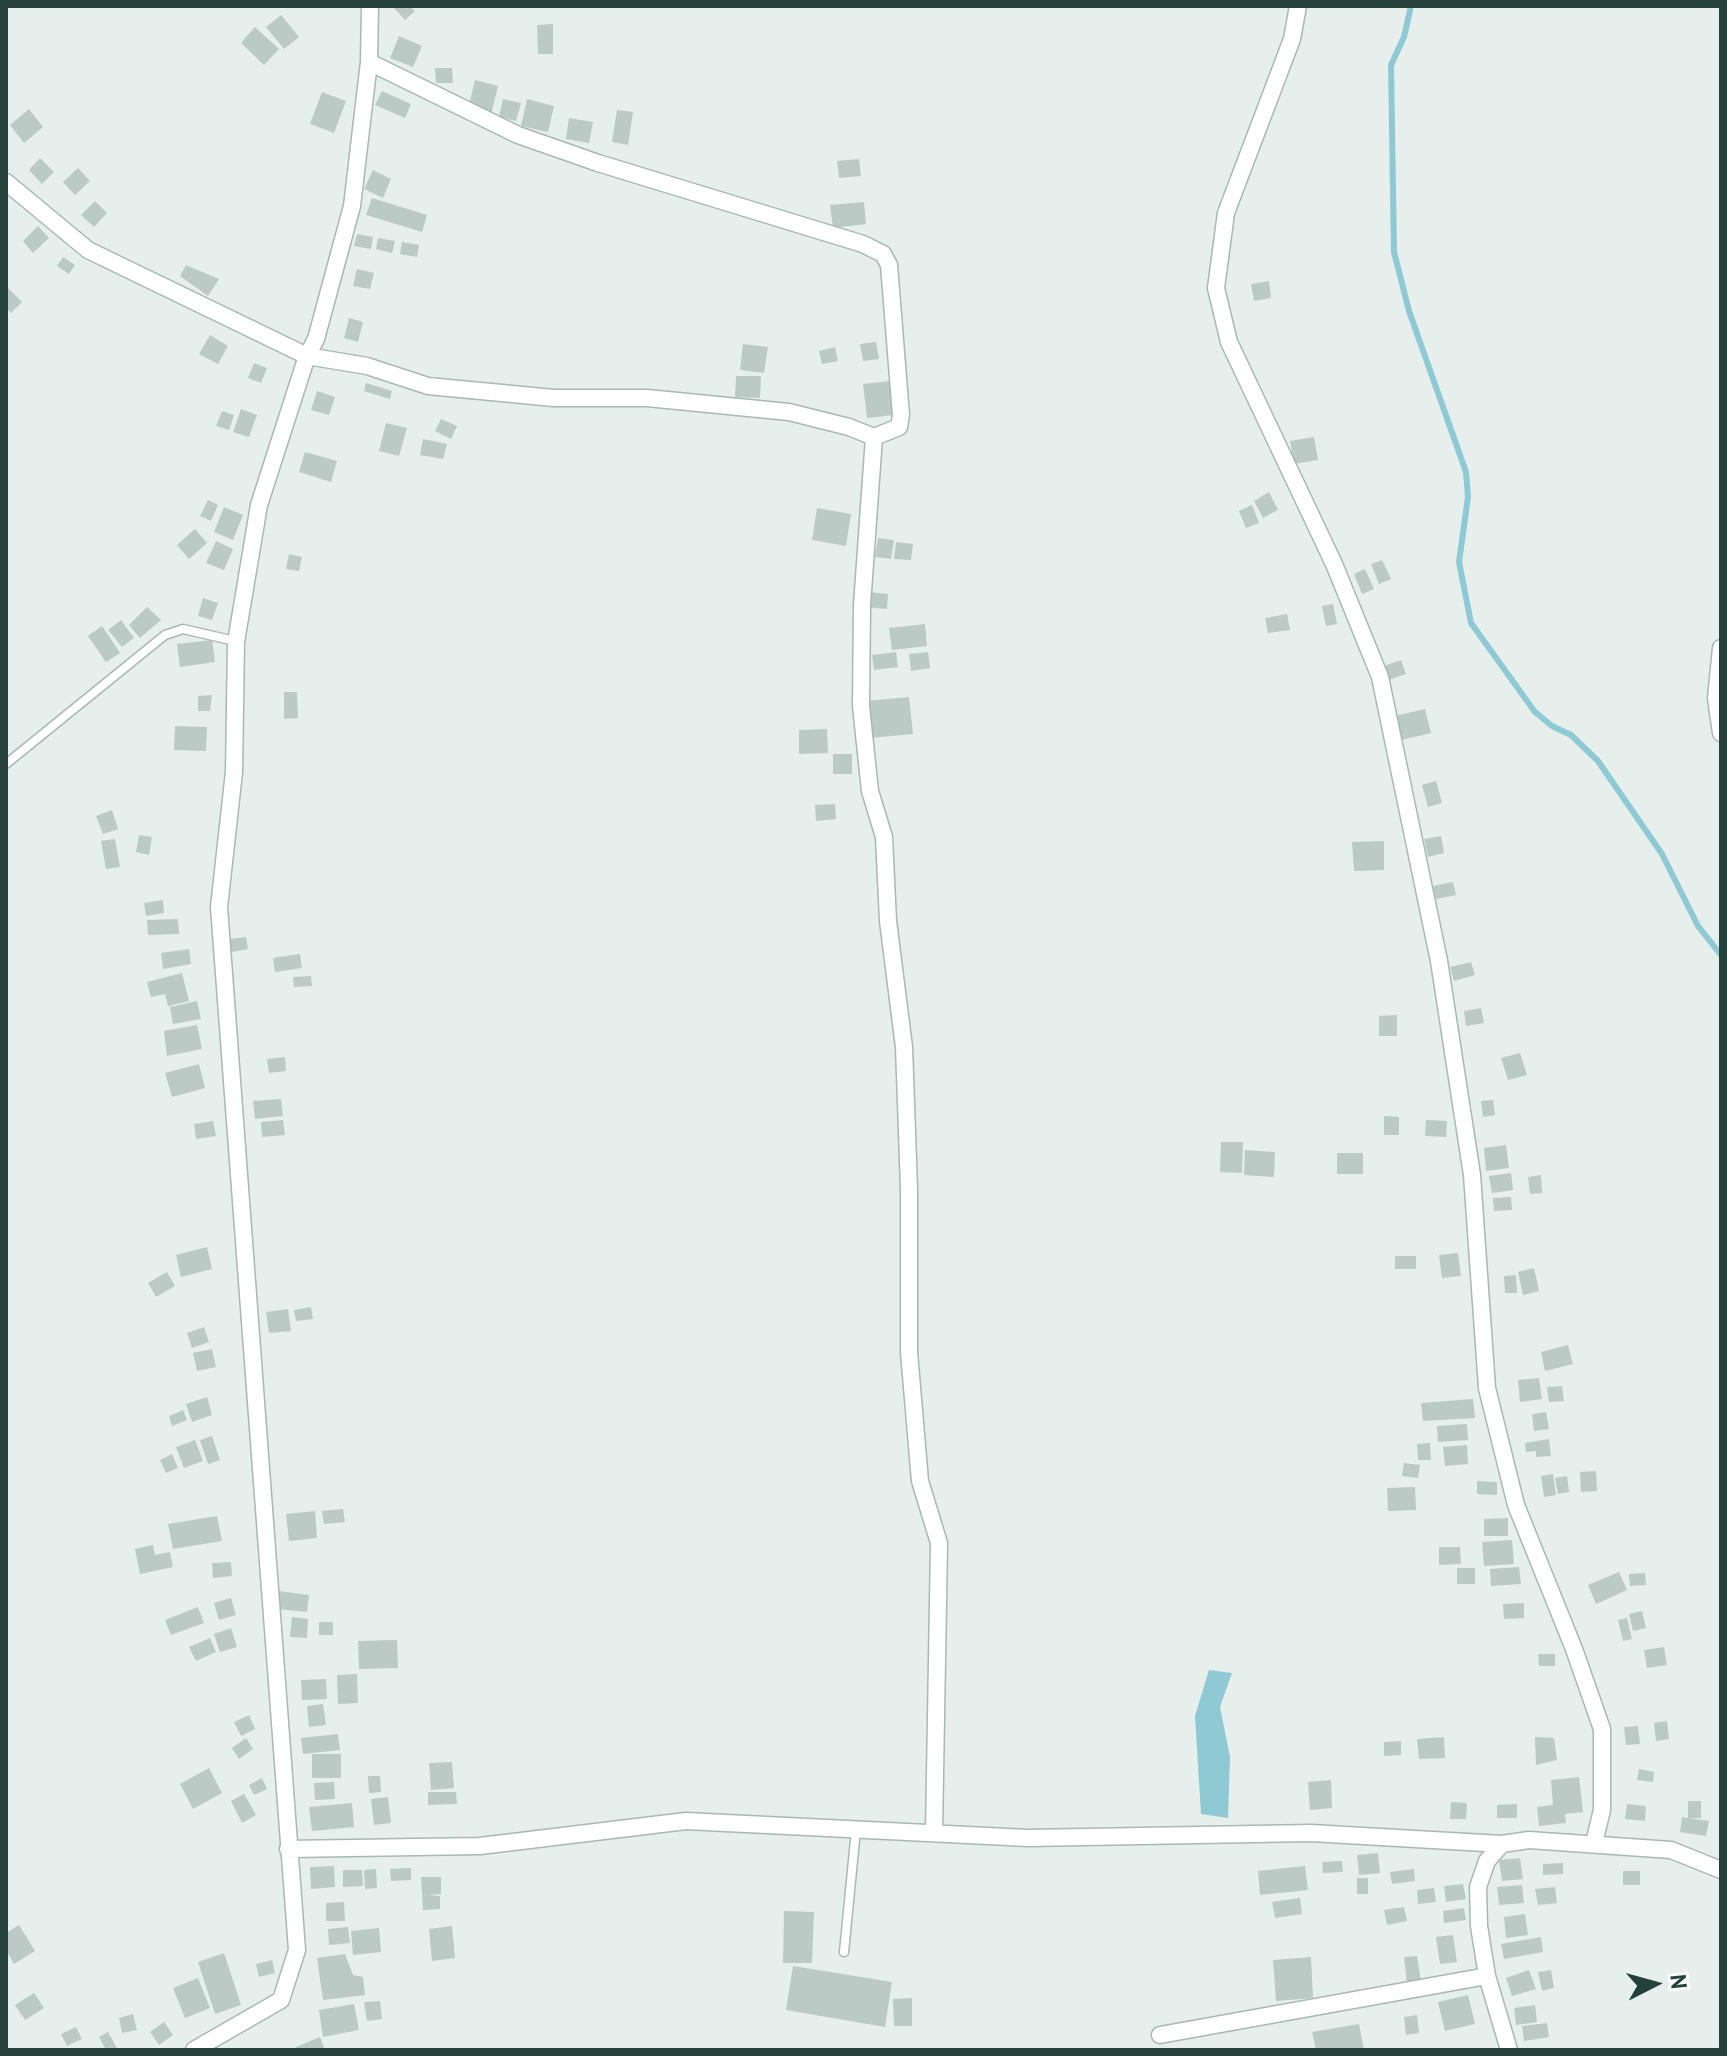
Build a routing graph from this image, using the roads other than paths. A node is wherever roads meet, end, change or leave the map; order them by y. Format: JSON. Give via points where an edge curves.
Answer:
{"nodes":[{"id":1,"x":370,"y":6,"type":"edge"},
{"id":2,"x":1298,"y":6,"type":"edge"},
{"id":3,"x":369,"y":62,"type":"junction"},
{"id":4,"x":6,"y":182,"type":"edge"},
{"id":5,"x":307,"y":356,"type":"junction"},
{"id":6,"x":874,"y":437,"type":"junction"},
{"id":7,"x":236,"y":642,"type":"junction"},
{"id":8,"x":1721,"y":648,"type":"edge"},
{"id":9,"x":1721,"y":733,"type":"edge"},
{"id":10,"x":6,"y":764,"type":"edge"},
{"id":11,"x":856,"y":1829,"type":"junction"},
{"id":12,"x":934,"y":1833,"type":"junction"},
{"id":13,"x":1594,"y":1843,"type":"junction"},
{"id":14,"x":1502,"y":1844,"type":"junction"},
{"id":15,"x":288,"y":1849,"type":"junction"},
{"id":16,"x":1721,"y":1870,"type":"edge"},
{"id":17,"x":844,"y":1952,"type":"dead end"},
{"id":18,"x":1487,"y":1976,"type":"junction"},
{"id":19,"x":1160,"y":2035,"type":"dead end"},
{"id":20,"x":194,"y":2050,"type":"edge"},
{"id":21,"x":1509,"y":2050,"type":"edge"}],
"edges":[{"from":1,"to":3,"type":"street"},
{"from":2,"to":13,"type":"street","via":[[1292,39],[1226,213],[1216,288],[1229,342],[1334,564],[1380,677],[1439,961],[1472,1175],[1487,1388],[1516,1505],[1602,1729],[1602,1810]]},
{"from":3,"to":5,"type":"street","via":[[352,206]]},
{"from":3,"to":6,"type":"street","via":[[518,135],[883,254],[889,265],[901,415],[899,427]]},
{"from":4,"to":5,"type":"street","via":[[88,250]]},
{"from":5,"to":6,"type":"street","via":[[367,366],[428,386],[789,412]]},
{"from":5,"to":7,"type":"street","via":[[259,505]]},
{"from":6,"to":12,"type":"street","via":[[861,706],[870,791],[884,837],[904,1047],[909,1352],[920,1481],[939,1543]]},
{"from":7,"to":10,"type":"lane","via":[[183,629],[165,635]]},
{"from":7,"to":15,"type":"street","via":[[234,772],[219,907]]},
{"from":8,"to":9,"type":"street","via":[[1716,698]]},
{"from":11,"to":12,"type":"street"},
{"from":11,"to":15,"type":"street","via":[[686,1821],[480,1846]]},
{"from":11,"to":17,"type":"lane"},
{"from":12,"to":14,"type":"street","via":[[1028,1838],[1311,1833]]},
{"from":13,"to":14,"type":"street"},
{"from":13,"to":16,"type":"street","via":[[1671,1850]]},
{"from":14,"to":18,"type":"street","via":[[1487,1861],[1478,1887]]},
{"from":15,"to":20,"type":"street","via":[[297,1950],[281,2000]]},
{"from":18,"to":19,"type":"street"},
{"from":18,"to":21,"type":"street"}]}
